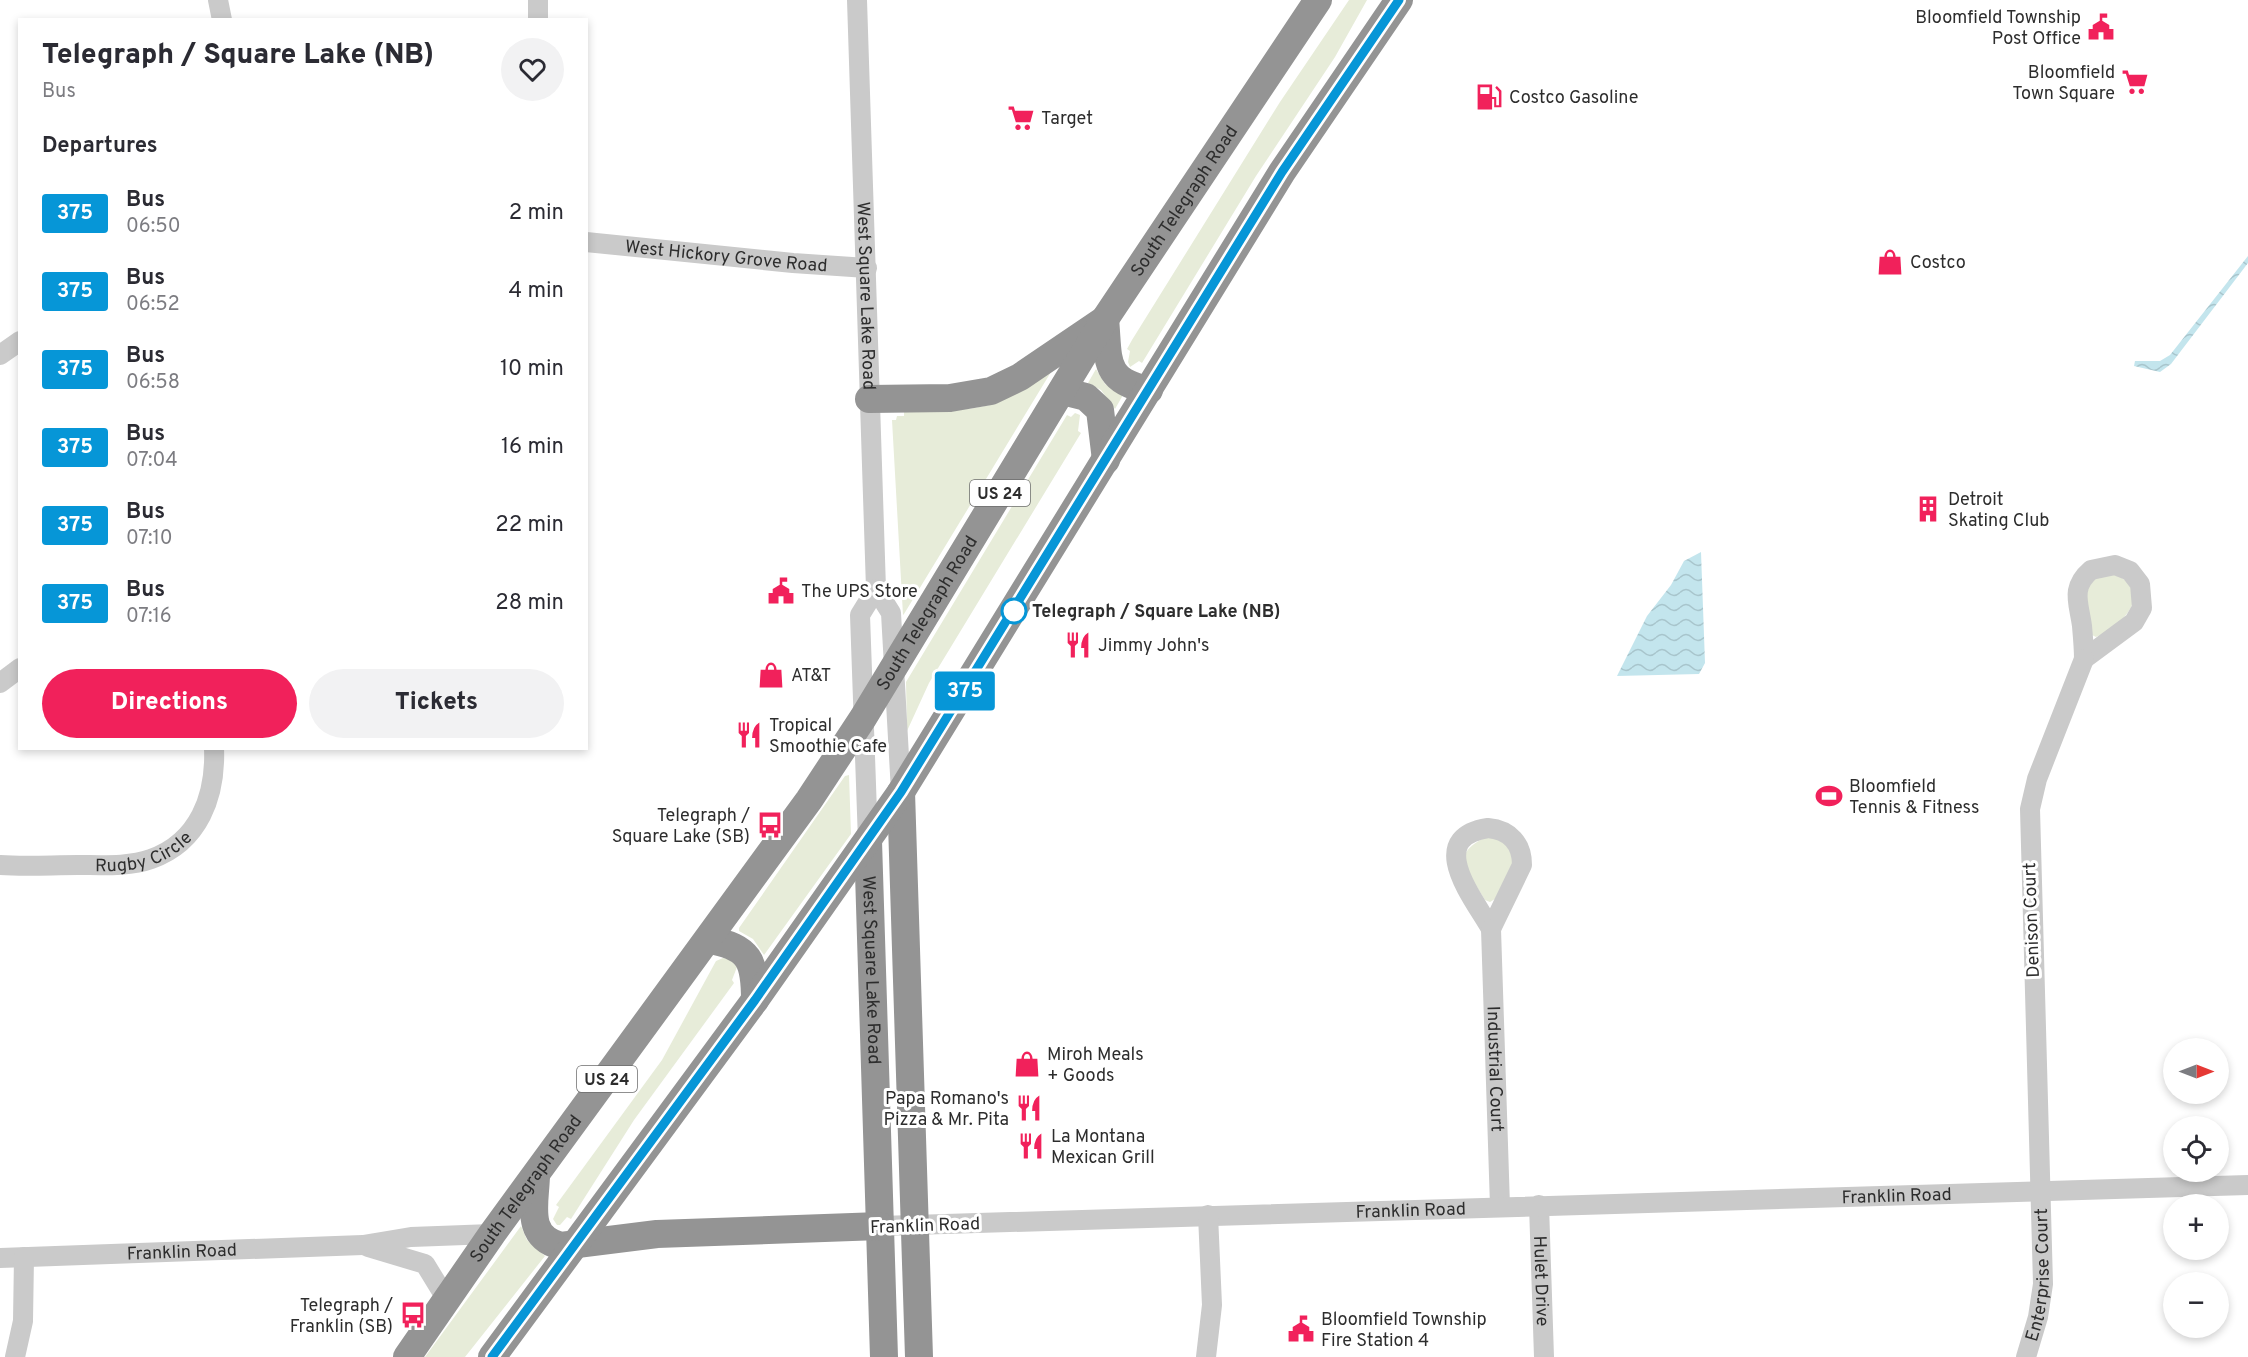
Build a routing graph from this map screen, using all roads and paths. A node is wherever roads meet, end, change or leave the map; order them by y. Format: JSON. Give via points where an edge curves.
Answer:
{"nodes":[{"id":1,"x":218,"y":0,"type":"edge"},
{"id":2,"x":538,"y":0,"type":"edge"},
{"id":3,"x":856,"y":0,"type":"edge"},
{"id":4,"x":1318,"y":0,"type":"edge"},
{"id":5,"x":1399,"y":0,"type":"edge"},
{"id":6,"x":222,"y":18,"type":"edge"},
{"id":7,"x":538,"y":18,"type":"edge"},
{"id":8,"x":588,"y":242,"type":"edge"},
{"id":9,"x":867,"y":268,"type":"junction"},
{"id":10,"x":1105,"y":319,"type":"junction"},
{"id":11,"x":18,"y":342,"type":"edge"},
{"id":12,"x":0,"y":355,"type":"edge"},
{"id":13,"x":1149,"y":390,"type":"junction"},
{"id":14,"x":1062,"y":391,"type":"junction"},
{"id":15,"x":869,"y":399,"type":"junction"},
{"id":16,"x":1106,"y":460,"type":"junction"},
{"id":17,"x":876,"y":589,"type":"junction"},
{"id":18,"x":2084,"y":659,"type":"junction"},
{"id":19,"x":894,"y":668,"type":"junction"},
{"id":20,"x":18,"y":670,"type":"edge"},
{"id":21,"x":0,"y":683,"type":"edge"},
{"id":22,"x":863,"y":718,"type":"junction"},
{"id":23,"x":214,"y":750,"type":"edge"},
{"id":24,"x":901,"y":792,"type":"junction"},
{"id":25,"x":868,"y":841,"type":"junction"},
{"id":26,"x":0,"y":866,"type":"edge"},
{"id":27,"x":1491,"y":929,"type":"junction"},
{"id":28,"x":709,"y":940,"type":"junction"},
{"id":29,"x":755,"y":1000,"type":"junction"},
{"id":30,"x":536,"y":1176,"type":"junction"},
{"id":31,"x":2248,"y":1185,"type":"edge"},
{"id":32,"x":2040,"y":1190,"type":"junction"},
{"id":33,"x":1539,"y":1205,"type":"junction"},
{"id":34,"x":1500,"y":1206,"type":"junction"},
{"id":35,"x":1208,"y":1215,"type":"junction"},
{"id":36,"x":915,"y":1224,"type":"junction"},
{"id":37,"x":880,"y":1226,"type":"junction"},
{"id":38,"x":492,"y":1234,"type":"junction"},
{"id":39,"x":363,"y":1245,"type":"junction"},
{"id":40,"x":575,"y":1246,"type":"junction"},
{"id":41,"x":24,"y":1257,"type":"junction"},
{"id":42,"x":0,"y":1258,"type":"edge"},
{"id":43,"x":447,"y":1300,"type":"junction"},
{"id":44,"x":15,"y":1357,"type":"edge"},
{"id":45,"x":407,"y":1357,"type":"edge"},
{"id":46,"x":492,"y":1357,"type":"edge"},
{"id":47,"x":884,"y":1357,"type":"edge"},
{"id":48,"x":919,"y":1357,"type":"edge"},
{"id":49,"x":1206,"y":1357,"type":"edge"},
{"id":50,"x":1544,"y":1357,"type":"edge"},
{"id":51,"x":2026,"y":1357,"type":"edge"}],
"edges":[{"from":1,"to":6,"type":"street"},
{"from":2,"to":7,"type":"street"},
{"from":3,"to":9,"type":"street","name":"West Square Lake Road"},
{"from":4,"to":10,"type":"highway","name":"South Telegraph Road","number":"US 24"},
{"from":5,"to":13,"type":"highway","via":[[1298,147]]},
{"from":8,"to":9,"type":"street","name":"West Hickory Grove Road"},
{"from":9,"to":15,"type":"street","name":"West Square Lake Road"},
{"from":10,"to":13,"type":"highway","via":[[1113,372],[1125,384]]},
{"from":10,"to":14,"type":"highway","name":"South Telegraph Road","number":"US 24"},
{"from":10,"to":15,"type":"highway","via":[[1020,377],[991,391],[950,398]]},
{"from":11,"to":12,"type":"street"},
{"from":13,"to":16,"type":"highway"},
{"from":14,"to":16,"type":"highway","via":[[1086,397],[1100,410]]},
{"from":14,"to":19,"type":"highway","name":"South Telegraph Road","number":"US 24"},
{"from":15,"to":17,"type":"street","name":"West Square Lake Road"},
{"from":16,"to":24,"type":"highway"},
{"from":17,"to":19,"type":"street","name":"West Square Lake Road","via":[[891,613]]},
{"from":17,"to":22,"type":"street","name":"West Square Lake Road","via":[[860,615]]},
{"from":18,"to":18,"type":"street","name":"Denison Court","via":[[2139,615],[2143,600],[2140,584],[2122,567],[2098,567],[2080,582],[2076,597]]},
{"from":18,"to":32,"type":"street","name":"Denison Court","via":[[2037,779],[2030,809]]},
{"from":19,"to":22,"type":"highway","name":"South Telegraph Road","number":"US 24"},
{"from":19,"to":24,"type":"street","name":"West Square Lake Road"},
{"from":20,"to":21,"type":"street"},
{"from":22,"to":25,"type":"street","name":"West Square Lake Road"},
{"from":22,"to":28,"type":"highway","name":"South Telegraph Road","number":"US 24"},
{"from":23,"to":26,"type":"street","name":"Rugby Circle","via":[[212,790],[199,823],[162,854],[124,864]]},
{"from":24,"to":25,"type":"highway"},
{"from":24,"to":36,"type":"highway","name":"West Square Lake Road"},
{"from":25,"to":29,"type":"highway"},
{"from":25,"to":37,"type":"highway","name":"West Square Lake Road"},
{"from":27,"to":27,"type":"street","name":"Industrial Court","via":[[1522,865],[1520,849],[1510,836],[1488,828],[1466,837],[1456,858],[1458,874]]},
{"from":27,"to":34,"type":"street","name":"Industrial Court"},
{"from":28,"to":29,"type":"highway","via":[[736,946],[751,961]]},
{"from":28,"to":30,"type":"highway","name":"South Telegraph Road","number":"US 24"},
{"from":29,"to":40,"type":"highway"},
{"from":30,"to":38,"type":"highway","name":"South Telegraph Road","number":"US 24"},
{"from":30,"to":40,"type":"highway","name":"Franklin Road","via":[[534,1222],[539,1234],[547,1242]]},
{"from":31,"to":32,"type":"street","name":"Franklin Road"},
{"from":32,"to":33,"type":"street","name":"Franklin Road"},
{"from":32,"to":51,"type":"street","name":"Enterprise Court","via":[[2042,1295]]},
{"from":33,"to":34,"type":"street","name":"Franklin Road"},
{"from":33,"to":50,"type":"street","name":"Hulet Drive"},
{"from":34,"to":35,"type":"street","name":"Franklin Road"},
{"from":35,"to":36,"type":"street","name":"Franklin Road"},
{"from":35,"to":49,"type":"street","via":[[1212,1305]]},
{"from":36,"to":37,"type":"street","name":"Franklin Road"},
{"from":36,"to":48,"type":"highway","name":"West Square Lake Road"},
{"from":37,"to":40,"type":"highway","name":"Franklin Road","via":[[657,1234]]},
{"from":37,"to":47,"type":"highway","name":"West Square Lake Road"},
{"from":38,"to":39,"type":"street","name":"Franklin Road","via":[[411,1237]]},
{"from":38,"to":43,"type":"highway","name":"South Telegraph Road","number":"US 24"},
{"from":39,"to":41,"type":"street","name":"Franklin Road"},
{"from":39,"to":43,"type":"street","name":"Franklin Road","via":[[425,1264]]},
{"from":40,"to":46,"type":"highway"},
{"from":41,"to":42,"type":"street","name":"Franklin Road"},
{"from":41,"to":44,"type":"street","via":[[23,1321]]},
{"from":43,"to":45,"type":"highway","name":"South Telegraph Road","number":"US 24"}]}
